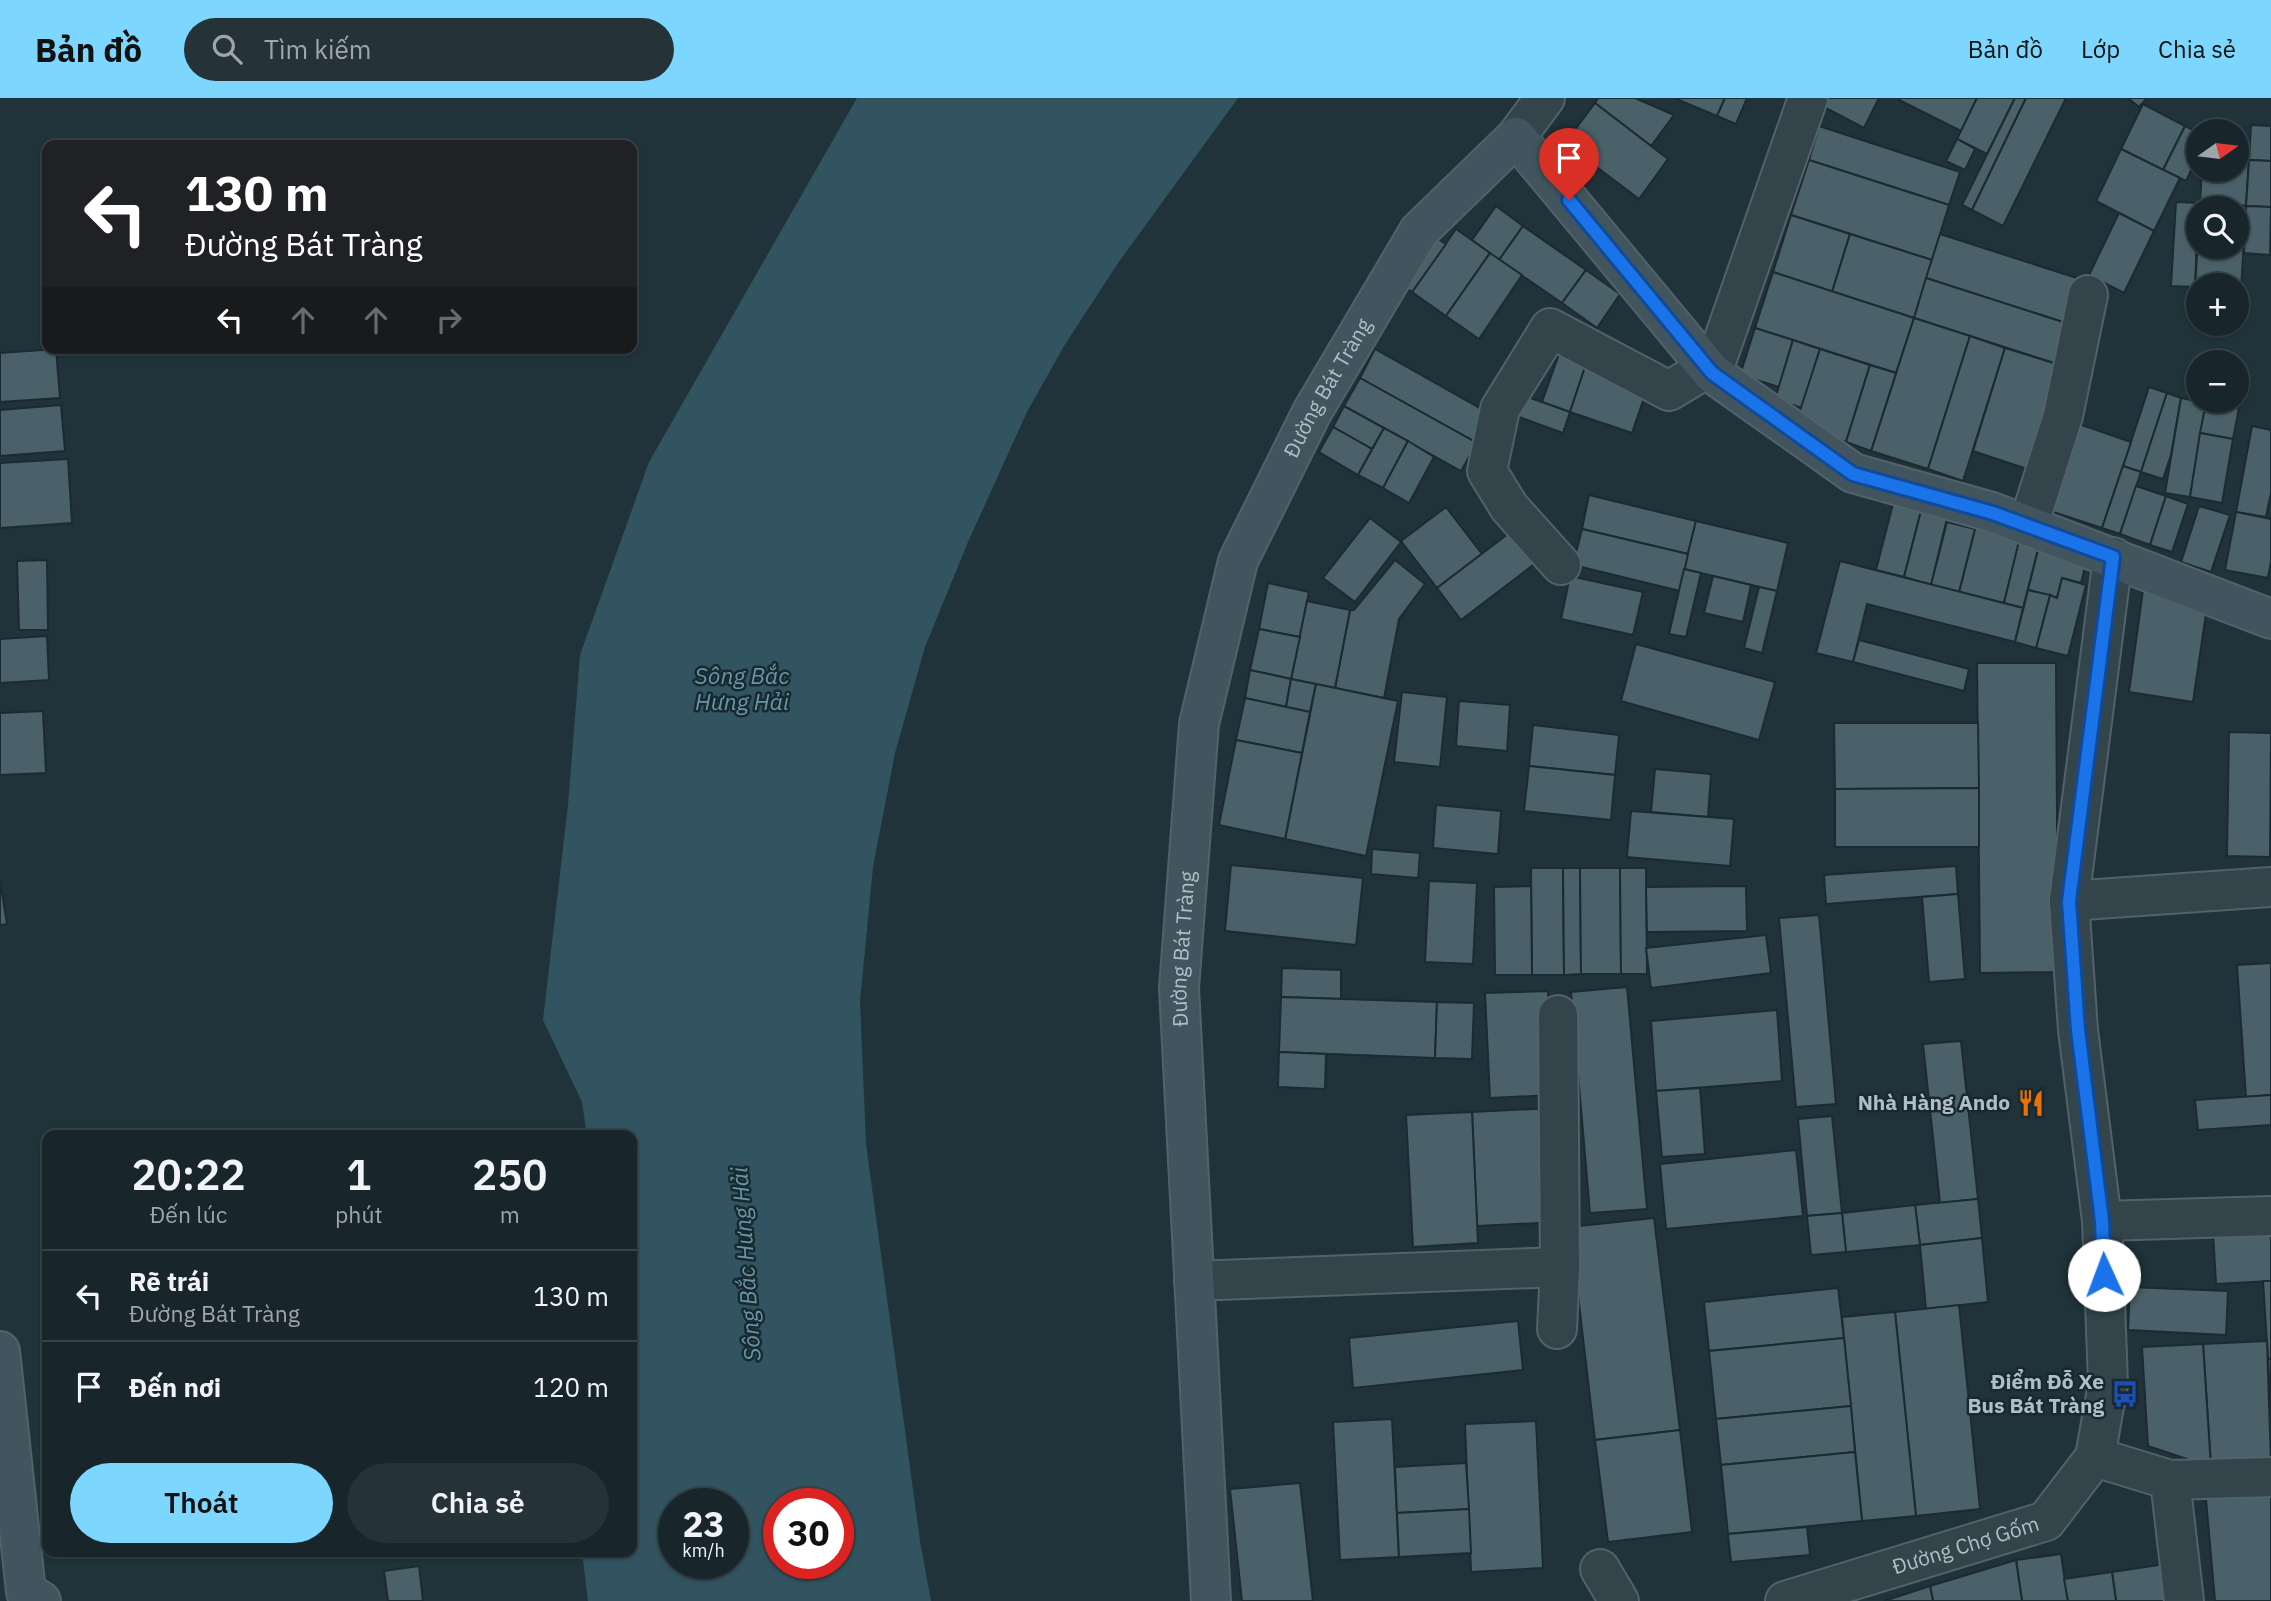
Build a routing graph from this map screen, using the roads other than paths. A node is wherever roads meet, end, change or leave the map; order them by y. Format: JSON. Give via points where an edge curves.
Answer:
{"nodes":[{"id":1,"x":1545,"y":98,"type":"edge"},
{"id":2,"x":1808,"y":98,"type":"edge"},
{"id":3,"x":1516,"y":137,"type":"junction"},
{"id":4,"x":2088,"y":295,"type":"dead end"},
{"id":5,"x":1709,"y":370,"type":"junction"},
{"id":6,"x":2028,"y":526,"type":"junction"},
{"id":7,"x":2113,"y":557,"type":"junction"},
{"id":8,"x":1561,"y":565,"type":"dead end"},
{"id":9,"x":2271,"y":619,"type":"edge"},
{"id":10,"x":2271,"y":887,"type":"edge"},
{"id":11,"x":2069,"y":901,"type":"junction"},
{"id":12,"x":1558,"y":1015,"type":"dead end"},
{"id":13,"x":2271,"y":1216,"type":"edge"},
{"id":14,"x":2102,"y":1221,"type":"junction"},
{"id":15,"x":1560,"y":1267,"type":"junction"},
{"id":16,"x":1194,"y":1281,"type":"junction"},
{"id":17,"x":1557,"y":1329,"type":"dead end"},
{"id":18,"x":0,"y":1351,"type":"edge"},
{"id":19,"x":2095,"y":1457,"type":"junction"},
{"id":20,"x":2271,"y":1478,"type":"edge"},
{"id":21,"x":2170,"y":1480,"type":"junction"},
{"id":22,"x":1600,"y":1569,"type":"dead end"},
{"id":23,"x":31,"y":1598,"type":"edge"},
{"id":24,"x":1794,"y":1599,"type":"edge"},
{"id":25,"x":1211,"y":1601,"type":"edge"},
{"id":26,"x":1619,"y":1601,"type":"edge"},
{"id":27,"x":2184,"y":1601,"type":"edge"}],
"edges":[{"from":1,"to":3,"type":"street"},
{"from":2,"to":5,"type":"street"},
{"from":3,"to":5,"type":"street"},
{"from":3,"to":16,"type":"street","name":"Đường Bát Tràng","via":[[1419,231],[1312,412],[1238,561],[1199,724],[1180,988]]},
{"from":4,"to":6,"type":"street","via":[[2063,416]]},
{"from":5,"to":6,"type":"street","via":[[1853,474]]},
{"from":5,"to":8,"type":"street","via":[[1669,391],[1550,328],[1500,409],[1488,471],[1509,507]]},
{"from":6,"to":7,"type":"street"},
{"from":7,"to":9,"type":"street"},
{"from":7,"to":11,"type":"street","name":"Đường Chợ Gốm"},
{"from":10,"to":11,"type":"street"},
{"from":11,"to":14,"type":"street","name":"Đường Chợ Gốm","via":[[2078,1030]]},
{"from":12,"to":15,"type":"street"},
{"from":13,"to":14,"type":"street"},
{"from":14,"to":19,"type":"street","name":"Đường Chợ Gốm","via":[[2108,1384]]},
{"from":15,"to":16,"type":"street"},
{"from":15,"to":17,"type":"street"},
{"from":16,"to":25,"type":"street","name":"Đường Bát Tràng"},
{"from":18,"to":23,"type":"street"},
{"from":19,"to":21,"type":"street"},
{"from":19,"to":24,"type":"street","name":"Đường Chợ Gốm","via":[[2046,1521]]},
{"from":20,"to":21,"type":"street"},
{"from":21,"to":27,"type":"street"},
{"from":22,"to":26,"type":"street"}]}
